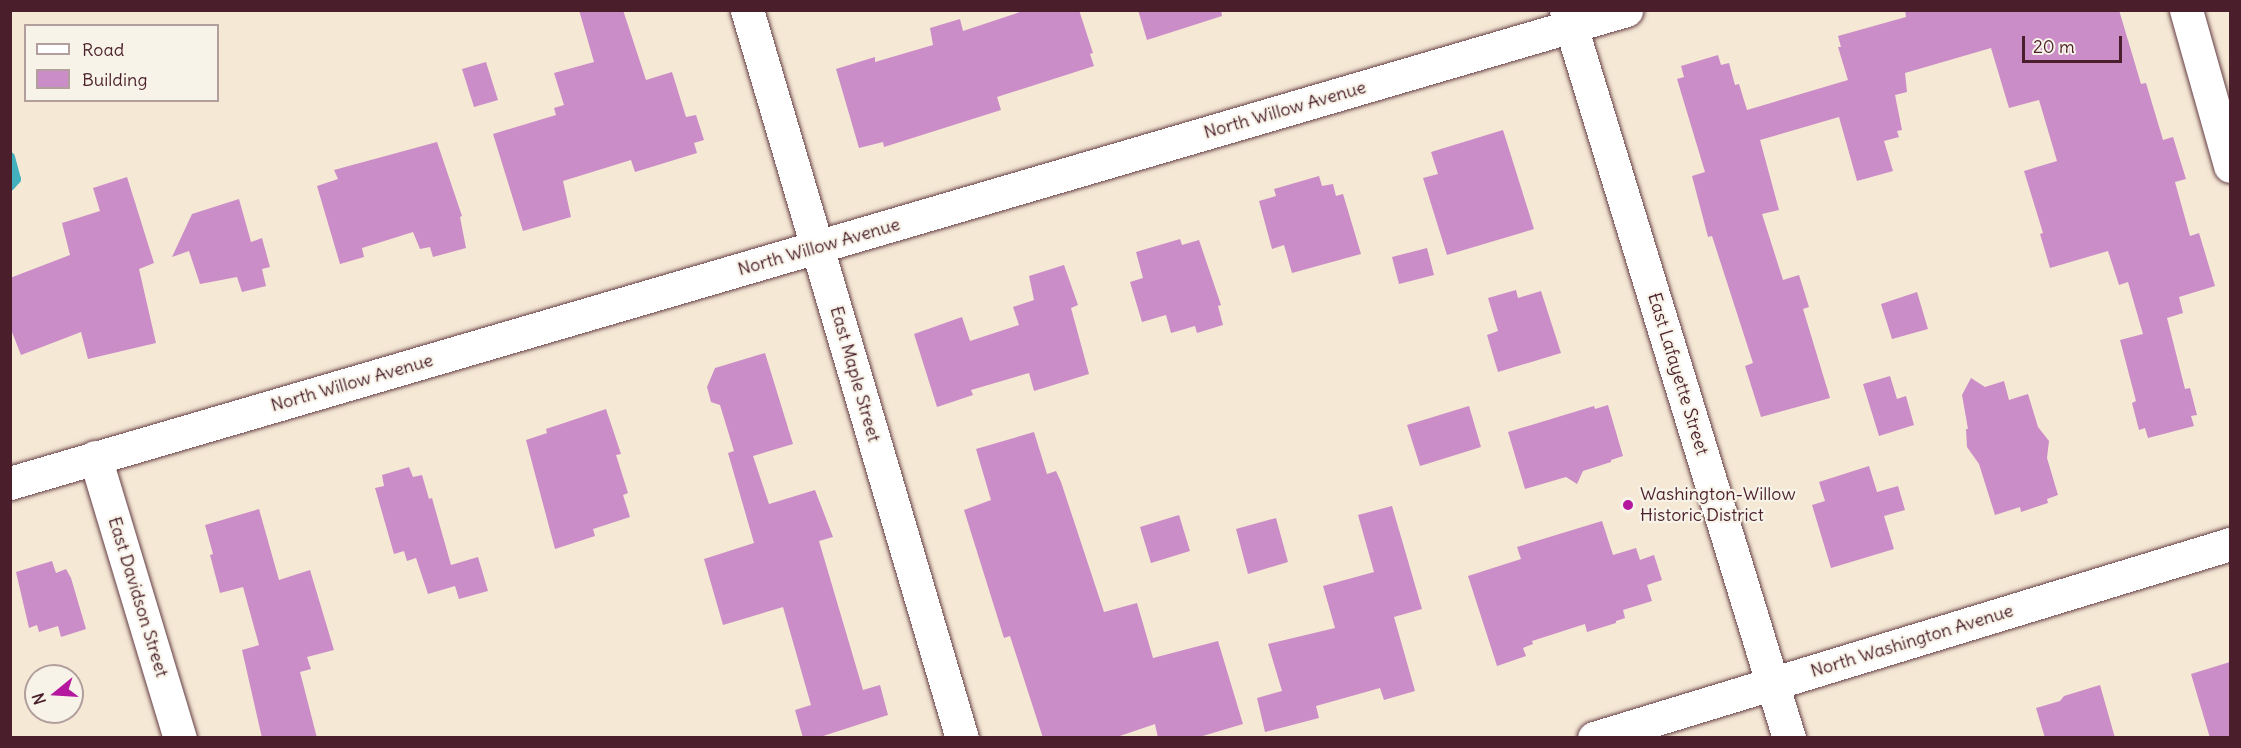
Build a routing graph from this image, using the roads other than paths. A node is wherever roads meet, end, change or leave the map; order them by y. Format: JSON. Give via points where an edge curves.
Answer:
{"nodes":[{"id":1,"x":747,"y":10,"type":"edge"},
{"id":2,"x":1626,"y":10,"type":"edge"},
{"id":3,"x":2186,"y":10,"type":"edge"},
{"id":4,"x":1568,"y":18,"type":"edge"},
{"id":5,"x":2230,"y":166,"type":"edge"},
{"id":6,"x":818,"y":247,"type":"junction"},
{"id":7,"x":95,"y":458,"type":"junction"},
{"id":8,"x":10,"y":483,"type":"edge"},
{"id":9,"x":2230,"y":544,"type":"edge"},
{"id":10,"x":1773,"y":683,"type":"junction"},
{"id":11,"x":180,"y":738,"type":"edge"},
{"id":12,"x":962,"y":738,"type":"edge"},
{"id":13,"x":1594,"y":738,"type":"edge"},
{"id":14,"x":1789,"y":738,"type":"edge"}],
"edges":[{"from":1,"to":6,"type":"street","name":"East Maple Street"},
{"from":2,"to":4,"type":"street","name":"North Willow Avenue"},
{"from":3,"to":5,"type":"street"},
{"from":4,"to":6,"type":"street","name":"North Willow Avenue"},
{"from":4,"to":10,"type":"street","name":"East Lafayette Street"},
{"from":6,"to":7,"type":"street","name":"North Willow Avenue"},
{"from":6,"to":12,"type":"street","name":"East Maple Street"},
{"from":7,"to":8,"type":"street","name":"North Willow Avenue"},
{"from":7,"to":11,"type":"street","name":"East Davidson Street"},
{"from":9,"to":10,"type":"street","name":"North Washington Avenue"},
{"from":10,"to":13,"type":"street","name":"North Washington Avenue"},
{"from":10,"to":14,"type":"street","name":"East Lafayette Street"}]}
